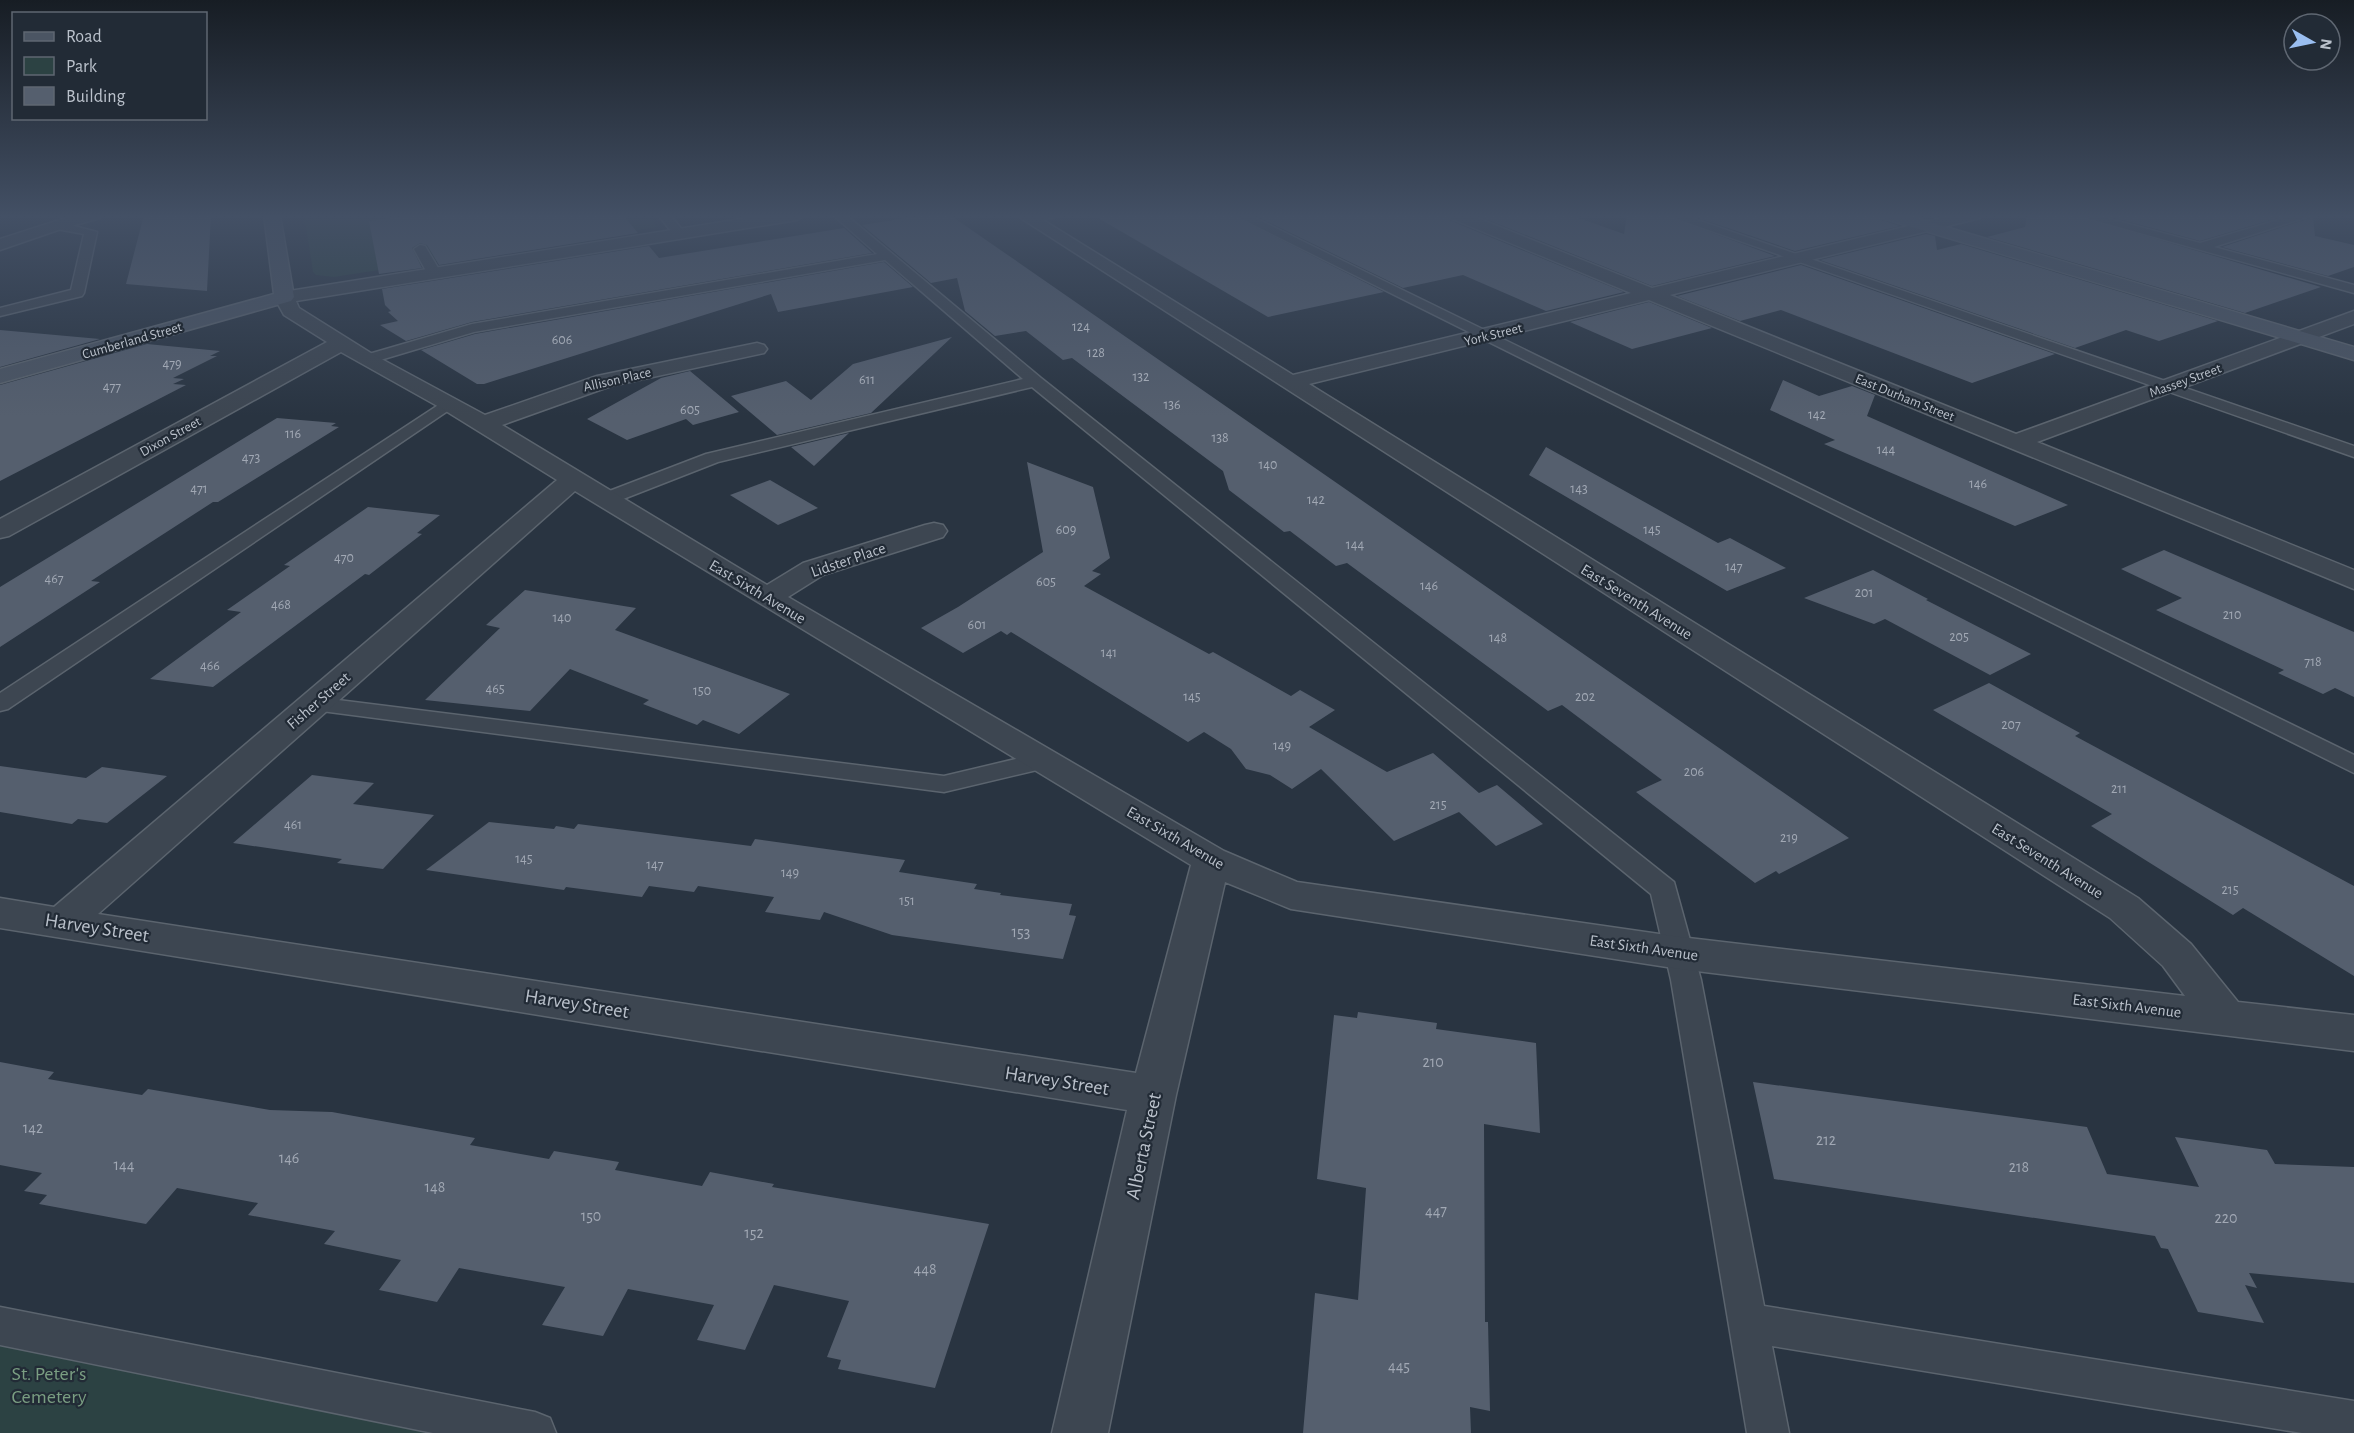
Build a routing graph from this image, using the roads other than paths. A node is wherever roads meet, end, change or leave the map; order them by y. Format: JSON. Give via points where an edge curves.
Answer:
{"nodes":[{"id":1,"x":80,"y":282,"type":"edge"},
{"id":2,"x":282,"y":282,"type":"edge"},
{"id":3,"x":374,"y":282,"type":"edge"},
{"id":4,"x":738,"y":282,"type":"edge"},
{"id":5,"x":918,"y":282,"type":"edge"},
{"id":6,"x":1138,"y":282,"type":"edge"},
{"id":7,"x":1375,"y":282,"type":"edge"},
{"id":8,"x":1619,"y":282,"type":"edge"},
{"id":9,"x":1704,"y":282,"type":"edge"},
{"id":10,"x":1863,"y":282,"type":"edge"},
{"id":11,"x":2112,"y":282,"type":"edge"},
{"id":12,"x":2329,"y":282,"type":"edge"},
{"id":13,"x":2354,"y":289,"type":"edge"},
{"id":14,"x":1651,"y":295,"type":"junction"},
{"id":15,"x":284,"y":297,"type":"junction"},
{"id":16,"x":0,"y":312,"type":"edge"},
{"id":17,"x":2354,"y":317,"type":"edge"},
{"id":18,"x":1485,"y":336,"type":"junction"},
{"id":19,"x":2300,"y":338,"type":"junction"},
{"id":20,"x":341,"y":343,"type":"junction"},
{"id":21,"x":757,"y":350,"type":"dead end"},
{"id":22,"x":2354,"y":354,"type":"edge"},
{"id":23,"x":368,"y":358,"type":"junction"},
{"id":24,"x":0,"y":376,"type":"edge"},
{"id":25,"x":1035,"y":381,"type":"junction"},
{"id":26,"x":1291,"y":382,"type":"junction"},
{"id":27,"x":2167,"y":387,"type":"junction"},
{"id":28,"x":449,"y":403,"type":"junction"},
{"id":29,"x":483,"y":424,"type":"junction"},
{"id":30,"x":2016,"y":442,"type":"junction"},
{"id":31,"x":2354,"y":452,"type":"edge"},
{"id":32,"x":573,"y":479,"type":"junction"},
{"id":33,"x":606,"y":499,"type":"junction"},
{"id":34,"x":0,"y":530,"type":"edge"},
{"id":35,"x":934,"y":531,"type":"dead end"},
{"id":36,"x":2354,"y":579,"type":"edge"},
{"id":37,"x":767,"y":597,"type":"junction"},
{"id":38,"x":0,"y":704,"type":"edge"},
{"id":39,"x":314,"y":704,"type":"junction"},
{"id":40,"x":1045,"y":760,"type":"junction"},
{"id":41,"x":2354,"y":765,"type":"edge"},
{"id":42,"x":1211,"y":860,"type":"junction"},
{"id":43,"x":0,"y":913,"type":"edge"},
{"id":44,"x":63,"y":922,"type":"junction"},
{"id":45,"x":1680,"y":953,"type":"junction"},
{"id":46,"x":2224,"y":1016,"type":"junction"},
{"id":47,"x":2354,"y":1033,"type":"edge"},
{"id":48,"x":1153,"y":1095,"type":"junction"},
{"id":49,"x":1748,"y":1323,"type":"junction"},
{"id":50,"x":0,"y":1326,"type":"edge"},
{"id":51,"x":2354,"y":1420,"type":"edge"},
{"id":52,"x":520,"y":1432,"type":"edge"},
{"id":53,"x":1080,"y":1433,"type":"edge"},
{"id":54,"x":1768,"y":1433,"type":"edge"}],
"edges":[{"from":1,"to":16,"type":"lane","via":[[77,293]]},
{"from":2,"to":15,"type":"street"},
{"from":3,"to":15,"type":"street","name":"Cumberland Street"},
{"from":4,"to":23,"type":"lane","via":[[472,328]]},
{"from":5,"to":25,"type":"lane"},
{"from":6,"to":26,"type":"street","name":"East Seventh Avenue"},
{"from":7,"to":18,"type":"lane"},
{"from":8,"to":14,"type":"street","name":"East Durham Street"},
{"from":9,"to":14,"type":"street","name":"York Street"},
{"from":10,"to":27,"type":"lane"},
{"from":11,"to":19,"type":"street"},
{"from":12,"to":13,"type":"lane"},
{"from":14,"to":18,"type":"street","name":"York Street"},
{"from":14,"to":30,"type":"street","name":"East Durham Street"},
{"from":15,"to":20,"type":"street","name":"East Sixth Avenue","via":[[291,311]]},
{"from":15,"to":24,"type":"street","name":"Cumberland Street"},
{"from":17,"to":19,"type":"street","name":"Massey Street"},
{"from":18,"to":26,"type":"street","name":"York Street"},
{"from":18,"to":41,"type":"lane"},
{"from":19,"to":22,"type":"street"},
{"from":19,"to":27,"type":"street","name":"Massey Street"},
{"from":20,"to":23,"type":"street","name":"East Sixth Avenue"},
{"from":20,"to":34,"type":"street","name":"Dixon Street"},
{"from":21,"to":29,"type":"street","name":"Allison Place","via":[[586,386]]},
{"from":23,"to":28,"type":"street","name":"East Sixth Avenue"},
{"from":25,"to":33,"type":"lane","via":[[712,458]]},
{"from":25,"to":45,"type":"lane","via":[[1664,889]]},
{"from":26,"to":46,"type":"street","name":"East Seventh Avenue","via":[[2124,908],[2177,955]]},
{"from":27,"to":30,"type":"street","name":"Massey Street"},
{"from":27,"to":31,"type":"lane"},
{"from":28,"to":29,"type":"street","name":"East Sixth Avenue"},
{"from":28,"to":38,"type":"lane"},
{"from":29,"to":32,"type":"street","name":"East Sixth Avenue"},
{"from":30,"to":36,"type":"street","name":"East Durham Street"},
{"from":32,"to":33,"type":"street","name":"East Sixth Avenue"},
{"from":32,"to":39,"type":"street","name":"Fisher Street"},
{"from":33,"to":37,"type":"street","name":"East Sixth Avenue"},
{"from":35,"to":37,"type":"street","name":"Lidster Place","via":[[813,569]]},
{"from":37,"to":40,"type":"street","name":"East Sixth Avenue"},
{"from":39,"to":40,"type":"lane","via":[[944,784]]},
{"from":39,"to":44,"type":"street","name":"Fisher Street"},
{"from":40,"to":42,"type":"street","name":"East Sixth Avenue"},
{"from":42,"to":45,"type":"street","name":"East Sixth Avenue","via":[[1291,895]]},
{"from":42,"to":48,"type":"street","name":"Alberta Street"},
{"from":43,"to":44,"type":"street","name":"Harvey Street"},
{"from":44,"to":48,"type":"street","name":"Harvey Street"},
{"from":45,"to":46,"type":"street","name":"East Sixth Avenue"},
{"from":45,"to":49,"type":"lane"},
{"from":46,"to":47,"type":"street","name":"East Sixth Avenue"},
{"from":48,"to":53,"type":"street","name":"Alberta Street"},
{"from":49,"to":51,"type":"lane"},
{"from":49,"to":54,"type":"lane"},
{"from":50,"to":52,"type":"lane"}]}
